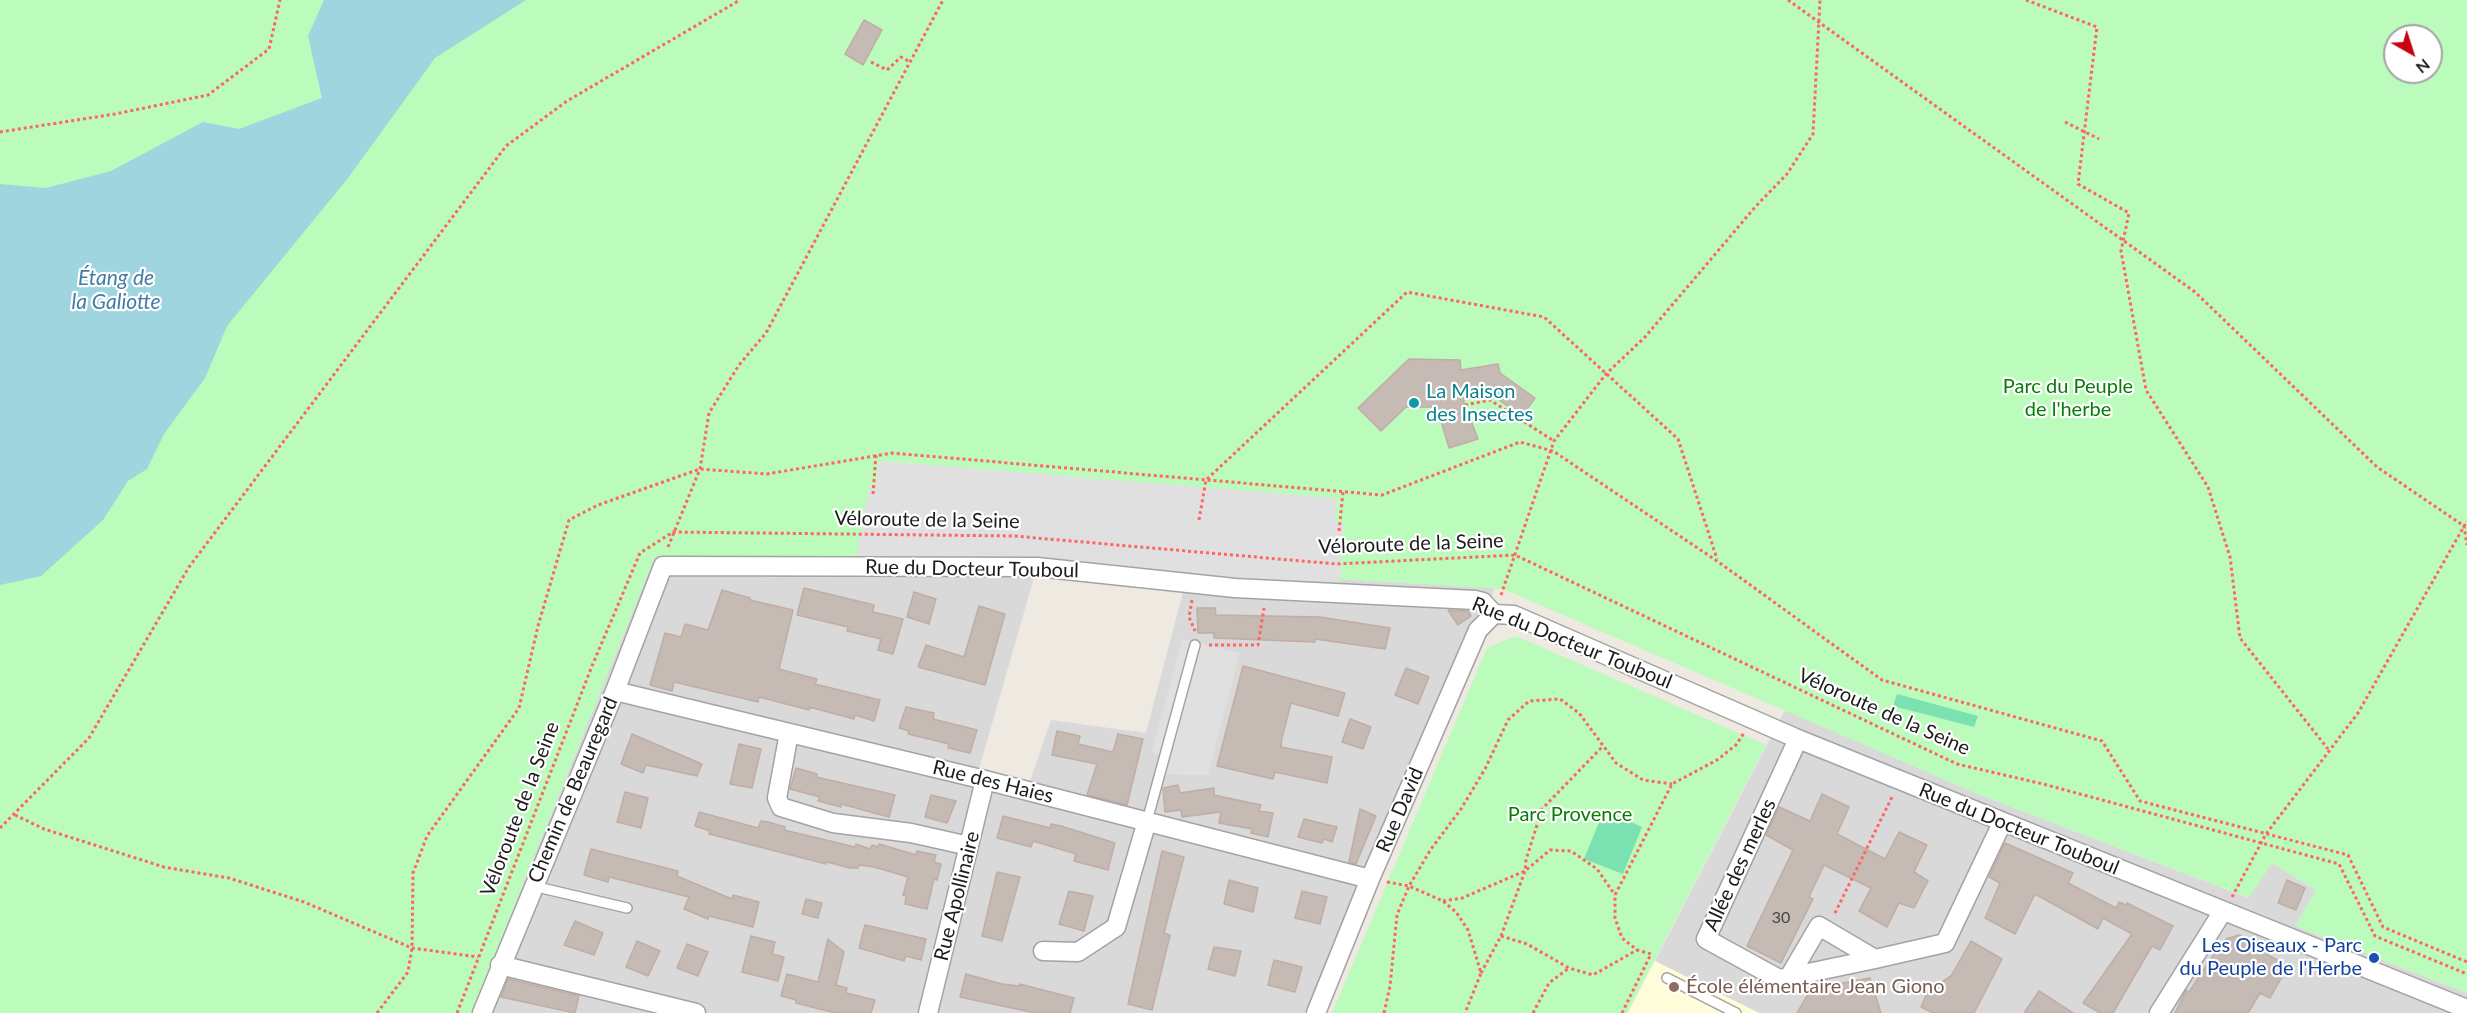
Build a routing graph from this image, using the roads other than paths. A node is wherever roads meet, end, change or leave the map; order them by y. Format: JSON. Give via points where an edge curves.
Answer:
{"nodes":[{"id":1,"x":663,"y":566,"type":"joint"},
{"id":2,"x":1494,"y":614,"type":"junction"},
{"id":3,"x":1195,"y":645,"type":"road end"},
{"id":4,"x":615,"y":691,"type":"junction"},
{"id":5,"x":789,"y":733,"type":"junction"},
{"id":6,"x":1798,"y":739,"type":"junction"},
{"id":7,"x":985,"y":780,"type":"junction"},
{"id":8,"x":1146,"y":821,"type":"junction"},
{"id":9,"x":2002,"y":823,"type":"junction"},
{"id":10,"x":969,"y":846,"type":"junction"},
{"id":11,"x":1370,"y":879,"type":"junction"},
{"id":12,"x":533,"y":886,"type":"junction"},
{"id":13,"x":627,"y":908,"type":"dead end"},
{"id":14,"x":2223,"y":911,"type":"junction"},
{"id":15,"x":1043,"y":951,"type":"dead end"},
{"id":16,"x":1875,"y":959,"type":"junction"},
{"id":17,"x":500,"y":965,"type":"junction"},
{"id":18,"x":1790,"y":977,"type":"junction"},
{"id":19,"x":1666,"y":978,"type":"dead end"},
{"id":20,"x":2467,"y":1009,"type":"edge"},
{"id":21,"x":482,"y":1013,"type":"edge"},
{"id":22,"x":696,"y":1013,"type":"edge"},
{"id":23,"x":928,"y":1013,"type":"edge"},
{"id":24,"x":1316,"y":1013,"type":"edge"},
{"id":25,"x":1736,"y":1013,"type":"edge"},
{"id":26,"x":2159,"y":1013,"type":"edge"}],
"edges":[{"from":1,"to":2,"type":"street","name":"Rue du Docteur Touboul","via":[[1037,567],[1196,584],[1475,600],[1483,602]]},
{"from":1,"to":4,"type":"street","name":"Chemin de Beauregard"},
{"from":2,"to":6,"type":"street","name":"Rue du Docteur Touboul","via":[[1514,615]]},
{"from":2,"to":11,"type":"street","name":"Rue David","via":[[1478,630]]},
{"from":3,"to":8,"type":"lane"},
{"from":4,"to":5,"type":"street","name":"Rue des Haies"},
{"from":4,"to":12,"type":"street","name":"Chemin de Beauregard"},
{"from":5,"to":7,"type":"street","name":"Rue des Haies"},
{"from":5,"to":10,"type":"street","via":[[777,798],[781,807],[833,823],[911,832]]},
{"from":6,"to":9,"type":"street","name":"Rue du Docteur Touboul"},
{"from":6,"to":18,"type":"street","name":"Allée des merles","via":[[1706,939],[1779,979]]},
{"from":7,"to":8,"type":"street","name":"Rue des Haies"},
{"from":7,"to":10,"type":"street","name":"Rue Apollinaire"},
{"from":8,"to":11,"type":"street","name":"Rue des Haies"},
{"from":8,"to":15,"type":"street","via":[[1116,927],[1078,952]]},
{"from":9,"to":14,"type":"street","name":"Rue du Docteur Touboul"},
{"from":9,"to":16,"type":"street","via":[[1945,943]]},
{"from":10,"to":23,"type":"street","name":"Rue Apollinaire"},
{"from":11,"to":24,"type":"street","name":"Rue David"},
{"from":12,"to":13,"type":"lane"},
{"from":12,"to":17,"type":"street","name":"Chemin de Beauregard"},
{"from":14,"to":20,"type":"street","name":"Rue du Docteur Touboul"},
{"from":14,"to":26,"type":"street"},
{"from":16,"to":18,"type":"street"},
{"from":16,"to":18,"type":"street","via":[[1819,926]]},
{"from":17,"to":21,"type":"street","name":"Chemin de Beauregard"},
{"from":17,"to":22,"type":"street"},
{"from":19,"to":25,"type":"lane"}]}
